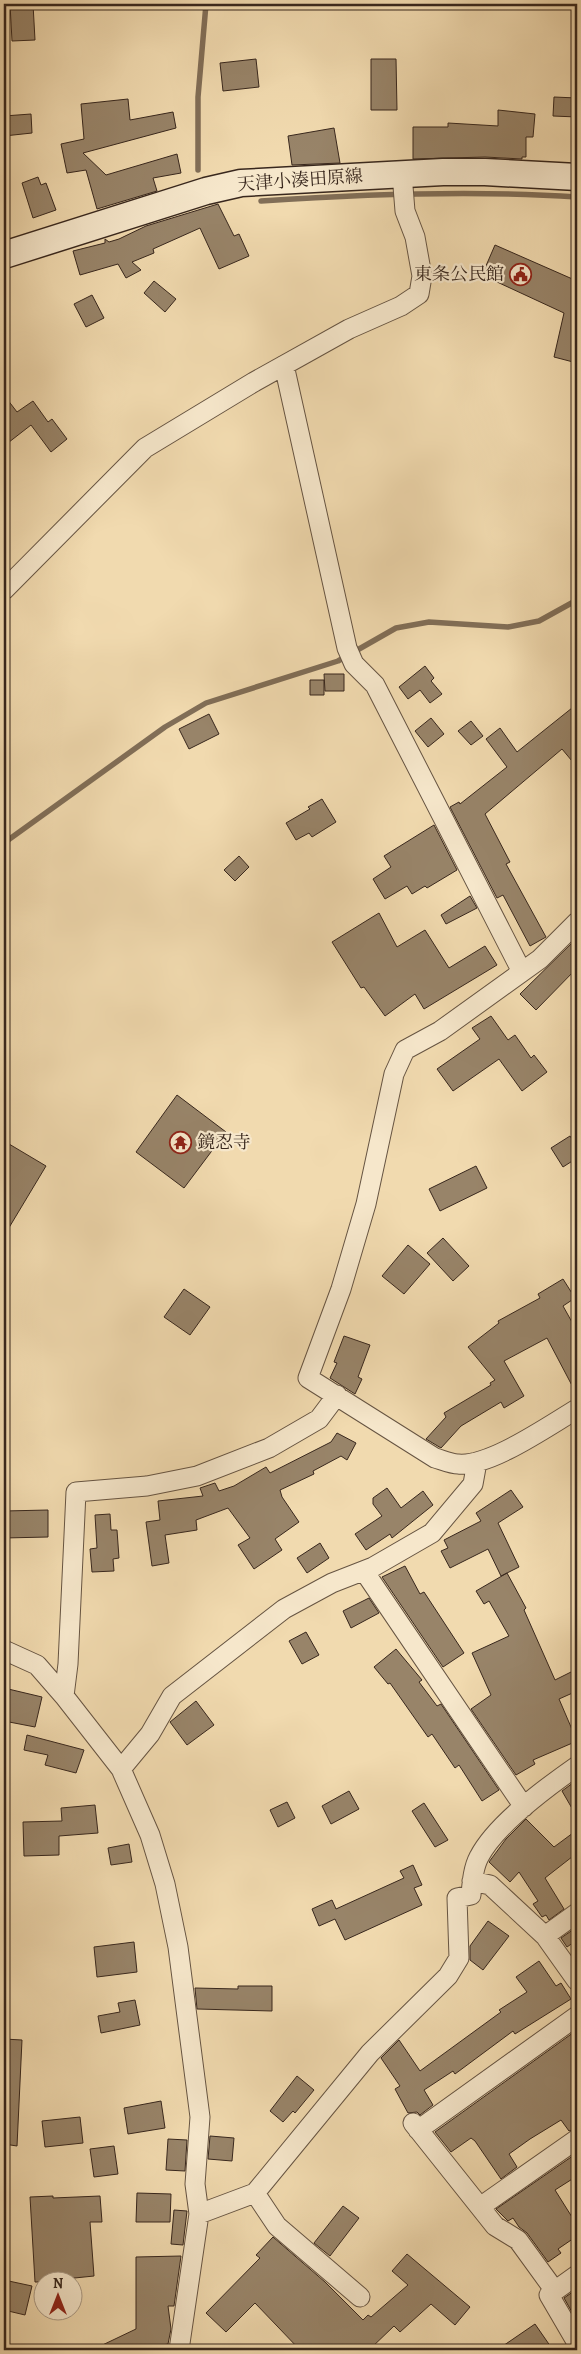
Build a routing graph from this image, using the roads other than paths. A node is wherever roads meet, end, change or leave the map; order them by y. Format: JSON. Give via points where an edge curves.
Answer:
{"nodes":[{"id":1,"x":577,"y":177,"type":"edge"},
{"id":2,"x":403,"y":186,"type":"junction"},
{"id":3,"x":4,"y":255,"type":"edge"},
{"id":4,"x":284,"y":365,"type":"junction"},
{"id":5,"x":4,"y":590,"type":"edge"},
{"id":6,"x":577,"y":922,"type":"edge"},
{"id":7,"x":522,"y":972,"type":"junction"},
{"id":8,"x":337,"y":1394,"type":"junction"},
{"id":9,"x":577,"y":1410,"type":"edge"},
{"id":10,"x":477,"y":1462,"type":"junction"},
{"id":11,"x":364,"y":1571,"type":"junction"},
{"id":12,"x":4,"y":1650,"type":"edge"},
{"id":13,"x":64,"y":1696,"type":"junction"},
{"id":14,"x":577,"y":1766,"type":"edge"},
{"id":15,"x":121,"y":1769,"type":"junction"},
{"id":16,"x":524,"y":1807,"type":"junction"},
{"id":17,"x":472,"y":1881,"type":"junction"},
{"id":18,"x":577,"y":1913,"type":"edge"},
{"id":19,"x":545,"y":1936,"type":"junction"},
{"id":20,"x":577,"y":1981,"type":"edge"},
{"id":21,"x":577,"y":2016,"type":"edge"},
{"id":22,"x":577,"y":2139,"type":"edge"},
{"id":23,"x":255,"y":2193,"type":"junction"},
{"id":24,"x":480,"y":2207,"type":"junction"},
{"id":25,"x":199,"y":2214,"type":"junction"},
{"id":26,"x":577,"y":2275,"type":"edge"},
{"id":27,"x":555,"y":2291,"type":"junction"},
{"id":28,"x":360,"y":2297,"type":"dead end"},
{"id":29,"x":577,"y":2343,"type":"edge"},
{"id":30,"x":179,"y":2350,"type":"edge"}],
"edges":[{"from":1,"to":2,"type":"main road","name":"天津小湊田原線","via":[[485,172]]},
{"from":2,"to":3,"type":"main road","name":"天津小湊田原線","via":[[260,180],[224,186]]},
{"from":2,"to":4,"type":"street","via":[[407,219],[415,237],[422,276],[419,294]]},
{"from":4,"to":5,"type":"street","via":[[145,448]]},
{"from":4,"to":7,"type":"street","via":[[351,656],[375,685]]},
{"from":6,"to":7,"type":"street"},
{"from":7,"to":8,"type":"street","via":[[440,1031],[405,1050],[394,1074],[366,1204],[341,1289],[308,1378]]},
{"from":8,"to":10,"type":"street","via":[[435,1458],[458,1464]]},
{"from":8,"to":13,"type":"street","via":[[319,1419],[269,1448],[197,1476],[147,1486],[76,1492]]},
{"from":9,"to":10,"type":"street","via":[[506,1451]]},
{"from":10,"to":11,"type":"street","via":[[473,1484],[432,1533]]},
{"from":11,"to":15,"type":"street","via":[[332,1583],[284,1609],[193,1678],[172,1696],[150,1734]]},
{"from":11,"to":16,"type":"street"},
{"from":12,"to":13,"type":"street","via":[[37,1665]]},
{"from":13,"to":15,"type":"street"},
{"from":14,"to":16,"type":"street","via":[[540,1791]]},
{"from":15,"to":25,"type":"street","via":[[152,1843],[165,1884],[178,1947],[200,2117],[195,2184]]},
{"from":16,"to":17,"type":"street","via":[[478,1858]]},
{"from":17,"to":19,"type":"street","via":[[490,1886]]},
{"from":17,"to":23,"type":"street","via":[[471,1895],[457,1898],[459,1958],[448,1976],[370,2053]]},
{"from":18,"to":19,"type":"street"},
{"from":19,"to":20,"type":"street"},
{"from":21,"to":24,"type":"street","via":[[415,2126]]},
{"from":22,"to":24,"type":"street"},
{"from":23,"to":25,"type":"street"},
{"from":23,"to":28,"type":"street","via":[[277,2226]]},
{"from":24,"to":27,"type":"street","via":[[495,2226],[518,2240]]},
{"from":25,"to":30,"type":"street"},
{"from":26,"to":27,"type":"street"},
{"from":27,"to":29,"type":"street","via":[[549,2295]]}]}
